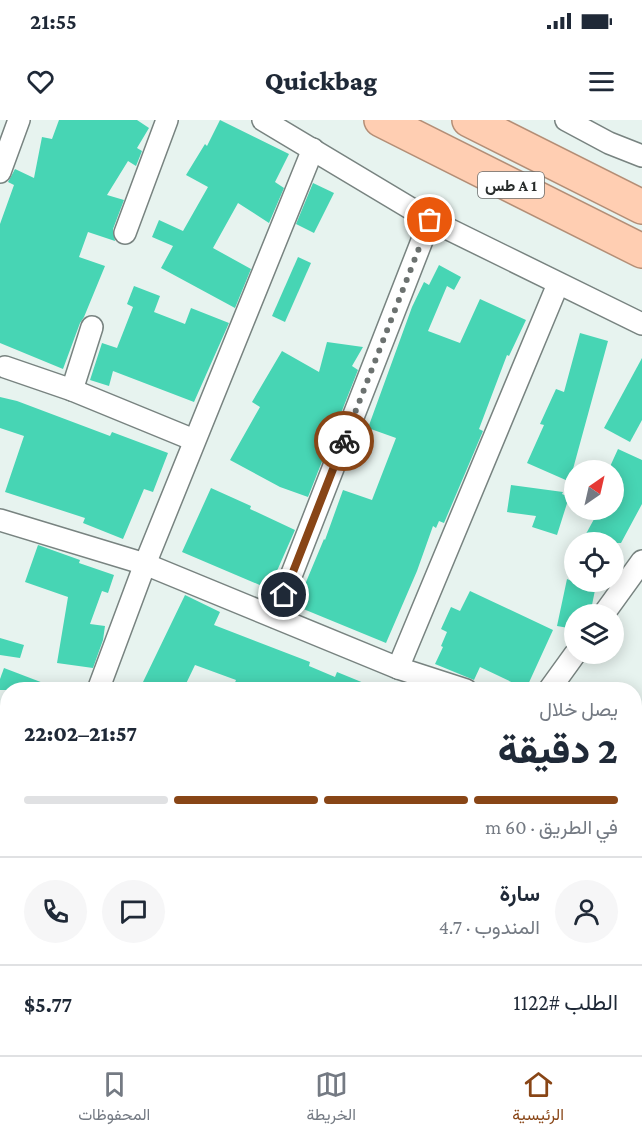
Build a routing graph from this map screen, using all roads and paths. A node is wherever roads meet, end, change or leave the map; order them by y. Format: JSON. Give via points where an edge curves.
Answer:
{"nodes":[{"id":1,"x":19,"y":120,"type":"edge"},
{"id":2,"x":167,"y":120,"type":"edge"},
{"id":3,"x":263,"y":120,"type":"edge"},
{"id":4,"x":381,"y":120,"type":"edge"},
{"id":5,"x":469,"y":120,"type":"edge"},
{"id":6,"x":566,"y":120,"type":"edge"},
{"id":7,"x":313,"y":149,"type":"junction"},
{"id":8,"x":642,"y":156,"type":"edge"},
{"id":9,"x":0,"y":172,"type":"edge"},
{"id":10,"x":642,"y":207,"type":"edge"},
{"id":11,"x":430,"y":220,"type":"junction"},
{"id":12,"x":125,"y":232,"type":"dead end"},
{"id":13,"x":642,"y":251,"type":"edge"},
{"id":14,"x":558,"y":284,"type":"junction"},
{"id":15,"x":642,"y":324,"type":"edge"},
{"id":16,"x":93,"y":327,"type":"dead end"},
{"id":17,"x":5,"y":367,"type":"dead end"},
{"id":18,"x":72,"y":390,"type":"junction"},
{"id":19,"x":194,"y":440,"type":"junction"},
{"id":20,"x":0,"y":520,"type":"edge"},
{"id":21,"x":642,"y":561,"type":"edge"},
{"id":22,"x":145,"y":564,"type":"junction"},
{"id":23,"x":611,"y":604,"type":"edge"},
{"id":24,"x":275,"y":617,"type":"junction"},
{"id":25,"x":568,"y":664,"type":"edge"},
{"id":26,"x":398,"y":668,"type":"junction"},
{"id":27,"x":101,"y":682,"type":"edge"},
{"id":28,"x":441,"y":682,"type":"edge"},
{"id":29,"x":555,"y":682,"type":"edge"},
{"id":30,"x":642,"y":795,"type":"edge"},
{"id":31,"x":642,"y":803,"type":"edge"}],
"edges":[{"from":1,"to":9,"type":"street"},
{"from":2,"to":12,"type":"street"},
{"from":3,"to":7,"type":"street"},
{"from":4,"to":13,"type":"highway","number":"طس A 1"},
{"from":5,"to":10,"type":"highway","number":"طس A 1"},
{"from":6,"to":8,"type":"street"},
{"from":7,"to":11,"type":"street"},
{"from":7,"to":19,"type":"street"},
{"from":11,"to":14,"type":"street"},
{"from":11,"to":24,"type":"street"},
{"from":14,"to":15,"type":"street"},
{"from":14,"to":26,"type":"street"},
{"from":16,"to":18,"type":"street"},
{"from":17,"to":18,"type":"street"},
{"from":18,"to":19,"type":"street"},
{"from":19,"to":22,"type":"street"},
{"from":20,"to":22,"type":"street"},
{"from":21,"to":23,"type":"street"},
{"from":22,"to":24,"type":"street"},
{"from":22,"to":27,"type":"street"},
{"from":24,"to":26,"type":"street"},
{"from":25,"to":29,"type":"street"},
{"from":26,"to":28,"type":"street"},
{"from":30,"to":31,"type":"street"}]}
